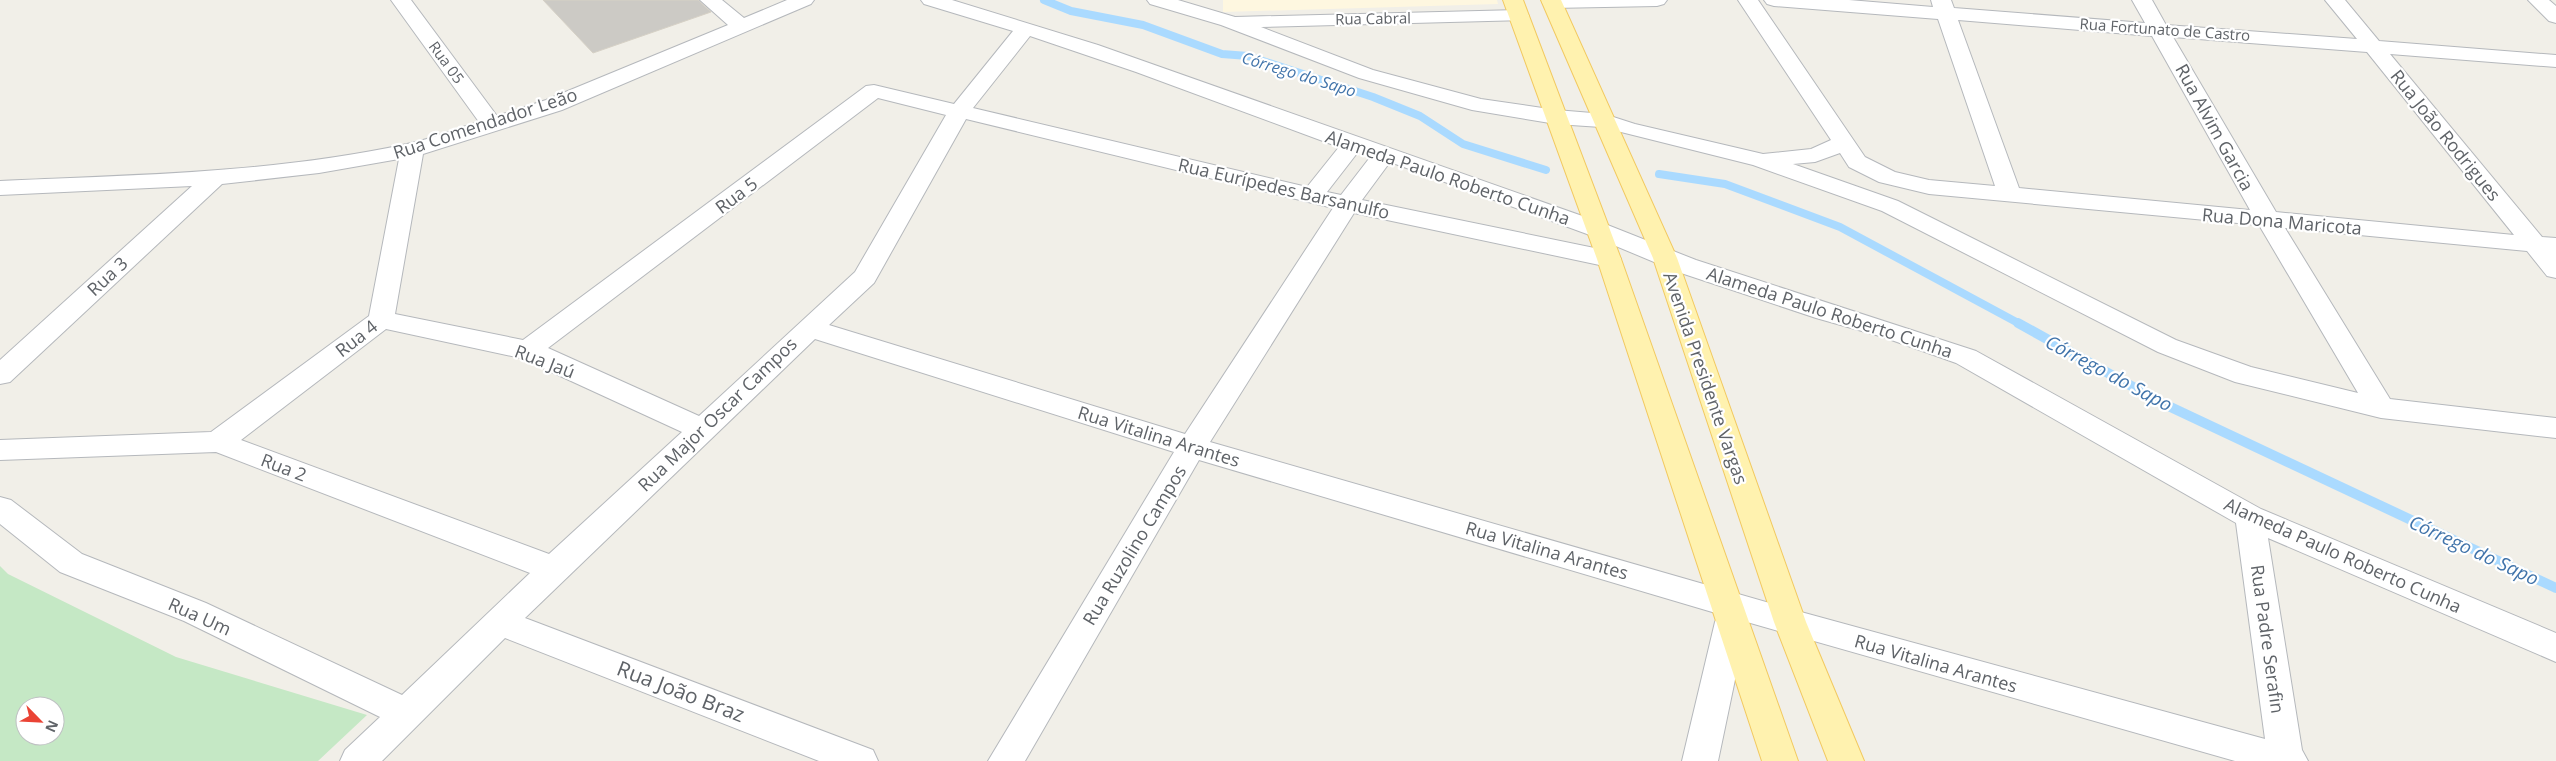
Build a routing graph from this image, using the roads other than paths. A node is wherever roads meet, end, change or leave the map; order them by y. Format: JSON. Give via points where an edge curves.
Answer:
{"nodes":[{"id":1,"x":401,"y":0,"type":"edge"},
{"id":2,"x":710,"y":0,"type":"edge"},
{"id":3,"x":804,"y":0,"type":"edge"},
{"id":4,"x":931,"y":0,"type":"edge"},
{"id":5,"x":1157,"y":0,"type":"edge"},
{"id":6,"x":1657,"y":0,"type":"edge"},
{"id":7,"x":1748,"y":0,"type":"edge"},
{"id":8,"x":1774,"y":0,"type":"edge"},
{"id":9,"x":2142,"y":0,"type":"edge"},
{"id":10,"x":2335,"y":0,"type":"edge"},
{"id":11,"x":2538,"y":0,"type":"edge"},
{"id":12,"x":1552,"y":1,"type":"edge"},
{"id":13,"x":1202,"y":5,"type":"edge"},
{"id":14,"x":1943,"y":6,"type":"edge"},
{"id":15,"x":1516,"y":8,"type":"edge"},
{"id":16,"x":2556,"y":17,"type":"edge"},
{"id":17,"x":1228,"y":21,"type":"junction"},
{"id":18,"x":742,"y":26,"type":"junction"},
{"id":19,"x":1026,"y":28,"type":"junction"},
{"id":20,"x":2161,"y":29,"type":"junction"},
{"id":21,"x":2372,"y":46,"type":"junction"},
{"id":22,"x":2556,"y":61,"type":"edge"},
{"id":23,"x":959,"y":112,"type":"junction"},
{"id":24,"x":1556,"y":118,"type":"junction"},
{"id":25,"x":1604,"y":121,"type":"junction"},
{"id":26,"x":493,"y":125,"type":"junction"},
{"id":27,"x":1844,"y":143,"type":"junction"},
{"id":28,"x":1353,"y":144,"type":"junction"},
{"id":29,"x":412,"y":150,"type":"junction"},
{"id":30,"x":1385,"y":153,"type":"junction"},
{"id":31,"x":1760,"y":160,"type":"junction"},
{"id":32,"x":215,"y":178,"type":"junction"},
{"id":33,"x":0,"y":188,"type":"edge"},
{"id":34,"x":2009,"y":194,"type":"junction"},
{"id":35,"x":1313,"y":195,"type":"junction"},
{"id":36,"x":1346,"y":204,"type":"junction"},
{"id":37,"x":2268,"y":220,"type":"junction"},
{"id":38,"x":1596,"y":229,"type":"junction"},
{"id":39,"x":2546,"y":245,"type":"edge"},
{"id":40,"x":1665,"y":258,"type":"junction"},
{"id":41,"x":1609,"y":259,"type":"junction"},
{"id":42,"x":2556,"y":270,"type":"edge"},
{"id":43,"x":381,"y":320,"type":"junction"},
{"id":44,"x":808,"y":328,"type":"junction"},
{"id":45,"x":528,"y":350,"type":"junction"},
{"id":46,"x":0,"y":375,"type":"edge"},
{"id":47,"x":2381,"y":408,"type":"junction"},
{"id":48,"x":2556,"y":428,"type":"edge"},
{"id":49,"x":701,"y":429,"type":"junction"},
{"id":50,"x":218,"y":442,"type":"junction"},
{"id":51,"x":1192,"y":447,"type":"junction"},
{"id":52,"x":0,"y":450,"type":"edge"},
{"id":53,"x":0,"y":508,"type":"edge"},
{"id":54,"x":2250,"y":517,"type":"junction"},
{"id":55,"x":554,"y":569,"type":"junction"},
{"id":56,"x":1728,"y":612,"type":"junction"},
{"id":57,"x":501,"y":622,"type":"junction"},
{"id":58,"x":1790,"y":622,"type":"junction"},
{"id":59,"x":2556,"y":648,"type":"edge"},
{"id":60,"x":408,"y":714,"type":"junction"},
{"id":61,"x":358,"y":761,"type":"edge"},
{"id":62,"x":860,"y":761,"type":"edge"},
{"id":63,"x":1006,"y":761,"type":"edge"},
{"id":64,"x":1700,"y":761,"type":"edge"},
{"id":65,"x":1780,"y":761,"type":"edge"},
{"id":66,"x":1846,"y":761,"type":"edge"},
{"id":67,"x":2287,"y":761,"type":"edge"}],
"edges":[{"from":1,"to":26,"type":"street","name":"Rua 05"},
{"from":2,"to":18,"type":"street"},
{"from":3,"to":18,"type":"street","name":"Rua Comendador Leão"},
{"from":4,"to":19,"type":"street","name":"Alameda Paulo Roberto Cunha"},
{"from":5,"to":13,"type":"street"},
{"from":6,"to":12,"type":"street"},
{"from":7,"to":27,"type":"street","name":"Rua Dona Maricota"},
{"from":8,"to":14,"type":"street","name":"Rua Fortunato de Castro"},
{"from":9,"to":20,"type":"street","name":"Rua Alvim Garcia"},
{"from":10,"to":21,"type":"street","name":"Rua João Rodrigues"},
{"from":11,"to":16,"type":"street"},
{"from":12,"to":25,"type":"main road","name":"Avenida Presidente Vargas"},
{"from":13,"to":17,"type":"street"},
{"from":14,"to":20,"type":"street","name":"Rua Fortunato de Castro"},
{"from":14,"to":34,"type":"street"},
{"from":15,"to":17,"type":"street","name":"Rua Cabral"},
{"from":15,"to":24,"type":"main road"},
{"from":17,"to":24,"type":"street","via":[[1366,74],[1480,105]]},
{"from":18,"to":26,"type":"street","name":"Rua Comendador Leão","via":[[554,104]]},
{"from":19,"to":23,"type":"street","name":"Rua Major Oscar Campos"},
{"from":19,"to":28,"type":"street","name":"Alameda Paulo Roberto Cunha","via":[[1166,75]]},
{"from":20,"to":21,"type":"street","name":"Rua Fortunato de Castro"},
{"from":20,"to":37,"type":"street","name":"Rua Alvim Garcia"},
{"from":21,"to":22,"type":"street","name":"Rua Fortunato de Castro"},
{"from":21,"to":39,"type":"street","name":"Rua João Rodrigues"},
{"from":23,"to":35,"type":"street","name":"Rua Eurípedes Barsanulfo"},
{"from":23,"to":44,"type":"street","name":"Rua Major Oscar Campos","via":[[865,277]]},
{"from":23,"to":45,"type":"street","name":"Rua 5","via":[[874,92]]},
{"from":24,"to":25,"type":"street"},
{"from":24,"to":38,"type":"main road"},
{"from":25,"to":31,"type":"street"},
{"from":25,"to":40,"type":"main road","name":"Avenida Presidente Vargas"},
{"from":26,"to":29,"type":"street","name":"Rua Comendador Leão"},
{"from":27,"to":31,"type":"street","via":[[1815,155]]},
{"from":27,"to":34,"type":"street","name":"Rua Dona Maricota","via":[[1857,162],[1888,176],[1929,187]]},
{"from":28,"to":30,"type":"street","name":"Alameda Paulo Roberto Cunha"},
{"from":28,"to":35,"type":"street"},
{"from":29,"to":32,"type":"street","name":"Rua Comendador Leão","via":[[319,166]]},
{"from":29,"to":43,"type":"street","name":"Rua 4"},
{"from":30,"to":36,"type":"street","name":"Rua Ruzolino Campos"},
{"from":30,"to":38,"type":"street","name":"Alameda Paulo Roberto Cunha"},
{"from":31,"to":47,"type":"street","via":[[1890,206],[2167,346],[2245,375]]},
{"from":32,"to":33,"type":"street","name":"Rua Comendador Leão"},
{"from":32,"to":46,"type":"street","name":"Rua 3"},
{"from":34,"to":37,"type":"street","name":"Rua Dona Maricota"},
{"from":35,"to":36,"type":"street","name":"Rua Eurípedes Barsanulfo"},
{"from":36,"to":41,"type":"street","name":"Rua Eurípedes Barsanulfo"},
{"from":36,"to":51,"type":"street","name":"Rua Ruzolino Campos"},
{"from":37,"to":39,"type":"street","name":"Rua Dona Maricota"},
{"from":37,"to":47,"type":"street","name":"Rua Alvim Garcia"},
{"from":38,"to":40,"type":"street","name":"Alameda Paulo Roberto Cunha"},
{"from":38,"to":41,"type":"main road"},
{"from":39,"to":42,"type":"street","name":"Rua João Rodrigues"},
{"from":40,"to":54,"type":"street","name":"Alameda Paulo Roberto Cunha","via":[[1966,357]]},
{"from":40,"to":58,"type":"main road","name":"Avenida Presidente Vargas"},
{"from":41,"to":56,"type":"main road"},
{"from":43,"to":45,"type":"street","name":"Rua Jaú"},
{"from":43,"to":50,"type":"street","name":"Rua 4"},
{"from":44,"to":49,"type":"street","name":"Rua Major Oscar Campos"},
{"from":44,"to":51,"type":"street","name":"Rua Vitalina Arantes"},
{"from":45,"to":49,"type":"street","name":"Rua Jaú"},
{"from":47,"to":48,"type":"street"},
{"from":49,"to":55,"type":"street","name":"Rua Major Oscar Campos"},
{"from":50,"to":52,"type":"street","name":"Rua 2"},
{"from":50,"to":55,"type":"street","name":"Rua 2"},
{"from":51,"to":56,"type":"street","name":"Rua Vitalina Arantes"},
{"from":51,"to":63,"type":"street","name":"Rua Ruzolino Campos"},
{"from":53,"to":60,"type":"street","name":"Rua Um","via":[[71,563],[195,612]]},
{"from":54,"to":59,"type":"street","name":"Alameda Paulo Roberto Cunha"},
{"from":54,"to":67,"type":"street","name":"Rua Padre Serafin"},
{"from":55,"to":57,"type":"street","name":"Rua Major Oscar Campos"},
{"from":56,"to":58,"type":"street","name":"Rua Vitalina Arantes"},
{"from":56,"to":64,"type":"street"},
{"from":56,"to":65,"type":"main road"},
{"from":57,"to":60,"type":"street","name":"Rua Major Oscar Campos"},
{"from":57,"to":62,"type":"street","name":"Rua João Braz"},
{"from":58,"to":66,"type":"main road","name":"Avenida Presidente Vargas"},
{"from":58,"to":67,"type":"street","name":"Rua Vitalina Arantes"},
{"from":60,"to":61,"type":"street","name":"Rua Major Oscar Campos"}]}
